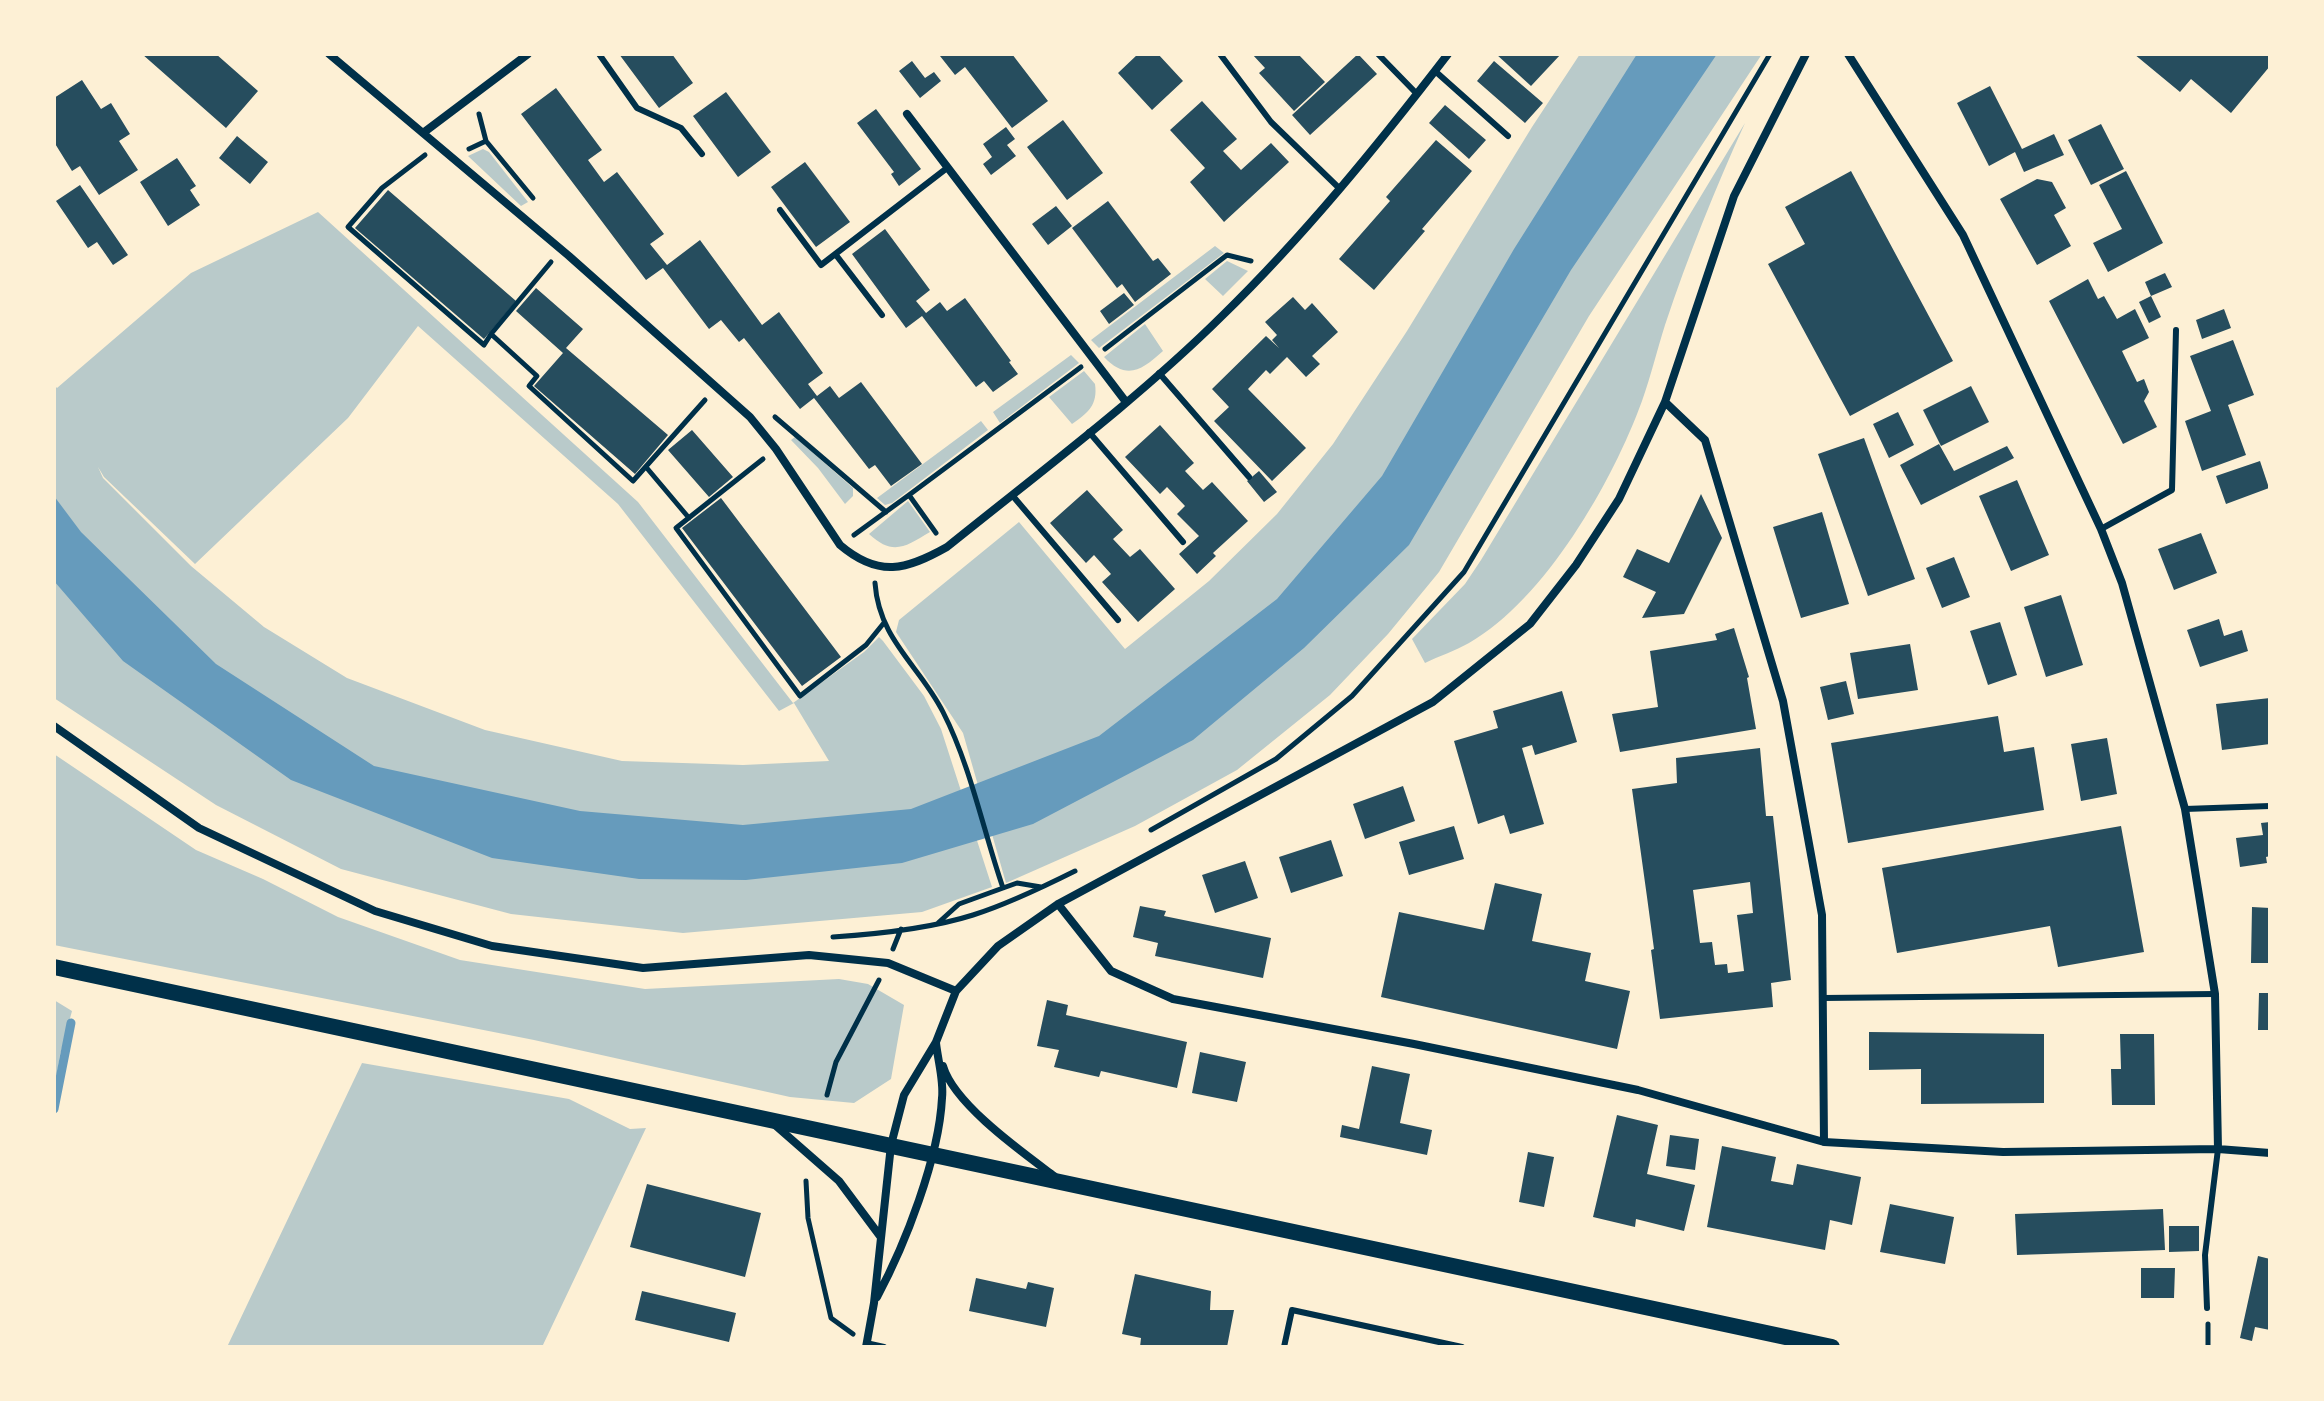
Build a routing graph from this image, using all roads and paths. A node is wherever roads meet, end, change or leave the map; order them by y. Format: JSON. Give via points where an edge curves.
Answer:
{"nodes":[{"id":1,"x":329,"y":54,"type":"edge"},
{"id":2,"x":528,"y":54,"type":"edge"},
{"id":3,"x":599,"y":54,"type":"edge"},
{"id":4,"x":1220,"y":54,"type":"edge"},
{"id":5,"x":1378,"y":54,"type":"edge"},
{"id":6,"x":1448,"y":54,"type":"edge"},
{"id":7,"x":1770,"y":54,"type":"edge"},
{"id":8,"x":1806,"y":54,"type":"edge"},
{"id":9,"x":1848,"y":54,"type":"edge"},
{"id":10,"x":1435,"y":71,"type":"junction"},
{"id":11,"x":1416,"y":93,"type":"junction"},
{"id":12,"x":467,"y":101,"type":"junction"},
{"id":13,"x":907,"y":114,"type":"dead end"},
{"id":14,"x":423,"y":133,"type":"junction"},
{"id":15,"x":1508,"y":136,"type":"dead end"},
{"id":16,"x":438,"y":146,"type":"junction"},
{"id":17,"x":702,"y":154,"type":"dead end"},
{"id":18,"x":947,"y":168,"type":"junction"},
{"id":19,"x":1339,"y":188,"type":"junction"},
{"id":20,"x":540,"y":208,"type":"dead end"},
{"id":21,"x":780,"y":210,"type":"dead end"},
{"id":22,"x":561,"y":250,"type":"junction"},
{"id":23,"x":836,"y":255,"type":"junction"},
{"id":24,"x":882,"y":315,"type":"dead end"},
{"id":25,"x":2176,"y":330,"type":"dead end"},
{"id":26,"x":491,"y":334,"type":"junction"},
{"id":27,"x":1159,"y":373,"type":"junction"},
{"id":28,"x":717,"y":387,"type":"junction"},
{"id":29,"x":1126,"y":402,"type":"junction"},
{"id":30,"x":1665,"y":402,"type":"junction"},
{"id":31,"x":750,"y":417,"type":"junction"},
{"id":32,"x":1089,"y":432,"type":"junction"},
{"id":33,"x":776,"y":449,"type":"junction"},
{"id":34,"x":646,"y":467,"type":"junction"},
{"id":35,"x":1249,"y":477,"type":"dead end"},
{"id":36,"x":1012,"y":495,"type":"junction"},
{"id":37,"x":886,"y":512,"type":"junction"},
{"id":38,"x":689,"y":518,"type":"junction"},
{"id":39,"x":2101,"y":529,"type":"junction"},
{"id":40,"x":1183,"y":542,"type":"dead end"},
{"id":41,"x":840,"y":545,"type":"junction"},
{"id":42,"x":947,"y":547,"type":"junction"},
{"id":43,"x":873,"y":566,"type":"junction"},
{"id":44,"x":1118,"y":620,"type":"dead end"},
{"id":45,"x":883,"y":624,"type":"junction"},
{"id":46,"x":54,"y":726,"type":"edge"},
{"id":47,"x":2270,"y":806,"type":"edge"},
{"id":48,"x":2185,"y":809,"type":"junction"},
{"id":49,"x":1141,"y":836,"type":"dead end"},
{"id":50,"x":1078,"y":869,"type":"dead end"},
{"id":51,"x":1042,"y":887,"type":"junction"},
{"id":52,"x":1003,"y":888,"type":"junction"},
{"id":53,"x":1058,"y":904,"type":"junction"},
{"id":54,"x":937,"y":924,"type":"junction"},
{"id":55,"x":831,"y":937,"type":"dead end"},
{"id":56,"x":888,"y":963,"type":"junction"},
{"id":57,"x":54,"y":967,"type":"edge"},
{"id":58,"x":956,"y":991,"type":"junction"},
{"id":59,"x":2215,"y":994,"type":"junction"},
{"id":60,"x":1823,"y":998,"type":"junction"},
{"id":61,"x":936,"y":1042,"type":"junction"},
{"id":62,"x":827,"y":1095,"type":"dead end"},
{"id":63,"x":768,"y":1119,"type":"junction"},
{"id":64,"x":1824,"y":1142,"type":"junction"},
{"id":65,"x":891,"y":1145,"type":"junction"},
{"id":66,"x":2218,"y":1149,"type":"junction"},
{"id":67,"x":2270,"y":1153,"type":"edge"},
{"id":68,"x":932,"y":1154,"type":"junction"},
{"id":69,"x":806,"y":1181,"type":"dead end"},
{"id":70,"x":1062,"y":1182,"type":"junction"},
{"id":71,"x":880,"y":1236,"type":"junction"},
{"id":72,"x":874,"y":1303,"type":"junction"},
{"id":73,"x":2207,"y":1308,"type":"dead end"},
{"id":74,"x":866,"y":1345,"type":"edge"},
{"id":75,"x":884,"y":1347,"type":"edge"},
{"id":76,"x":1284,"y":1347,"type":"edge"},
{"id":77,"x":1462,"y":1347,"type":"edge"},
{"id":78,"x":1832,"y":1347,"type":"edge"}],
"edges":[{"from":1,"to":14,"type":"street"},
{"from":2,"to":12,"type":"street"},
{"from":3,"to":17,"type":"lane","via":[[637,108],[681,128]]},
{"from":4,"to":19,"type":"lane","via":[[1271,122]]},
{"from":5,"to":11,"type":"lane"},
{"from":6,"to":10,"type":"street"},
{"from":7,"to":49,"type":"path","via":[[1464,572],[1352,696],[1276,759]]},
{"from":8,"to":30,"type":"street","via":[[1734,196]]},
{"from":9,"to":39,"type":"street","via":[[1963,235]]},
{"from":10,"to":11,"type":"street"},
{"from":10,"to":15,"type":"lane"},
{"from":11,"to":19,"type":"street"},
{"from":12,"to":14,"type":"street"},
{"from":12,"to":20,"type":"path","via":[[479,114],[486,141]]},
{"from":13,"to":18,"type":"street"},
{"from":14,"to":16,"type":"street"},
{"from":16,"to":22,"type":"street"},
{"from":16,"to":26,"type":"path","via":[[382,188],[348,227],[484,345]]},
{"from":18,"to":23,"type":"lane"},
{"from":18,"to":29,"type":"street"},
{"from":19,"to":27,"type":"street","via":[[1221,317]]},
{"from":21,"to":23,"type":"lane","via":[[821,265]]},
{"from":22,"to":26,"type":"path"},
{"from":22,"to":28,"type":"street"},
{"from":23,"to":24,"type":"lane"},
{"from":25,"to":39,"type":"lane","via":[[2172,490]]},
{"from":26,"to":34,"type":"path","via":[[537,376],[529,386],[633,481]]},
{"from":27,"to":29,"type":"street"},
{"from":27,"to":35,"type":"lane"},
{"from":28,"to":31,"type":"street"},
{"from":28,"to":34,"type":"path"},
{"from":29,"to":32,"type":"street"},
{"from":30,"to":53,"type":"street","via":[[1619,499],[1530,624],[1433,702]]},
{"from":30,"to":60,"type":"street","via":[[1705,440],[1783,701],[1822,915]]},
{"from":31,"to":33,"type":"street"},
{"from":31,"to":37,"type":"path","via":[[777,416]]},
{"from":32,"to":36,"type":"street"},
{"from":32,"to":40,"type":"lane"},
{"from":33,"to":38,"type":"path"},
{"from":33,"to":41,"type":"street"},
{"from":34,"to":38,"type":"path"},
{"from":36,"to":42,"type":"street"},
{"from":36,"to":44,"type":"lane"},
{"from":37,"to":41,"type":"path"},
{"from":37,"to":42,"type":"path","via":[[909,495]]},
{"from":38,"to":45,"type":"path","via":[[676,528],[800,696],[866,645]]},
{"from":39,"to":48,"type":"street","via":[[2122,583]]},
{"from":41,"to":43,"type":"street"},
{"from":42,"to":43,"type":"street","via":[[898,568]]},
{"from":43,"to":45,"type":"path"},
{"from":45,"to":52,"type":"path","via":[[942,709]]},
{"from":46,"to":56,"type":"street","via":[[199,828],[375,911],[492,946],[643,968],[809,955]]},
{"from":47,"to":48,"type":"lane"},
{"from":48,"to":59,"type":"street"},
{"from":50,"to":51,"type":"path"},
{"from":51,"to":52,"type":"path","via":[[1017,883]]},
{"from":51,"to":54,"type":"path"},
{"from":52,"to":54,"type":"path","via":[[959,904]]},
{"from":53,"to":58,"type":"street","via":[[998,946]]},
{"from":53,"to":64,"type":"street","via":[[1111,971],[1173,999],[1638,1090]]},
{"from":54,"to":55,"type":"path"},
{"from":56,"to":58,"type":"street"},
{"from":56,"to":62,"type":"path","via":[[836,1062]]},
{"from":57,"to":63,"type":"main road"},
{"from":58,"to":61,"type":"street"},
{"from":59,"to":60,"type":"lane"},
{"from":59,"to":66,"type":"street"},
{"from":60,"to":64,"type":"street"},
{"from":61,"to":65,"type":"street","via":[[904,1095]]},
{"from":61,"to":68,"type":"street","via":[[943,1097]]},
{"from":61,"to":70,"type":"street","via":[[947,1081],[1003,1137]]},
{"from":63,"to":65,"type":"main road"},
{"from":63,"to":71,"type":"street","via":[[839,1181]]},
{"from":64,"to":66,"type":"street","via":[[2003,1152]]},
{"from":65,"to":68,"type":"main road"},
{"from":65,"to":71,"type":"street"},
{"from":66,"to":67,"type":"street"},
{"from":66,"to":73,"type":"lane","via":[[2205,1255]]},
{"from":68,"to":70,"type":"main road"},
{"from":68,"to":72,"type":"street","via":[[898,1257]]},
{"from":69,"to":74,"type":"path","via":[[808,1218],[831,1318]]},
{"from":70,"to":78,"type":"main road"},
{"from":71,"to":72,"type":"street"},
{"from":72,"to":74,"type":"street"},
{"from":74,"to":75,"type":"lane"},
{"from":76,"to":77,"type":"lane","via":[[1292,1310]]}]}
